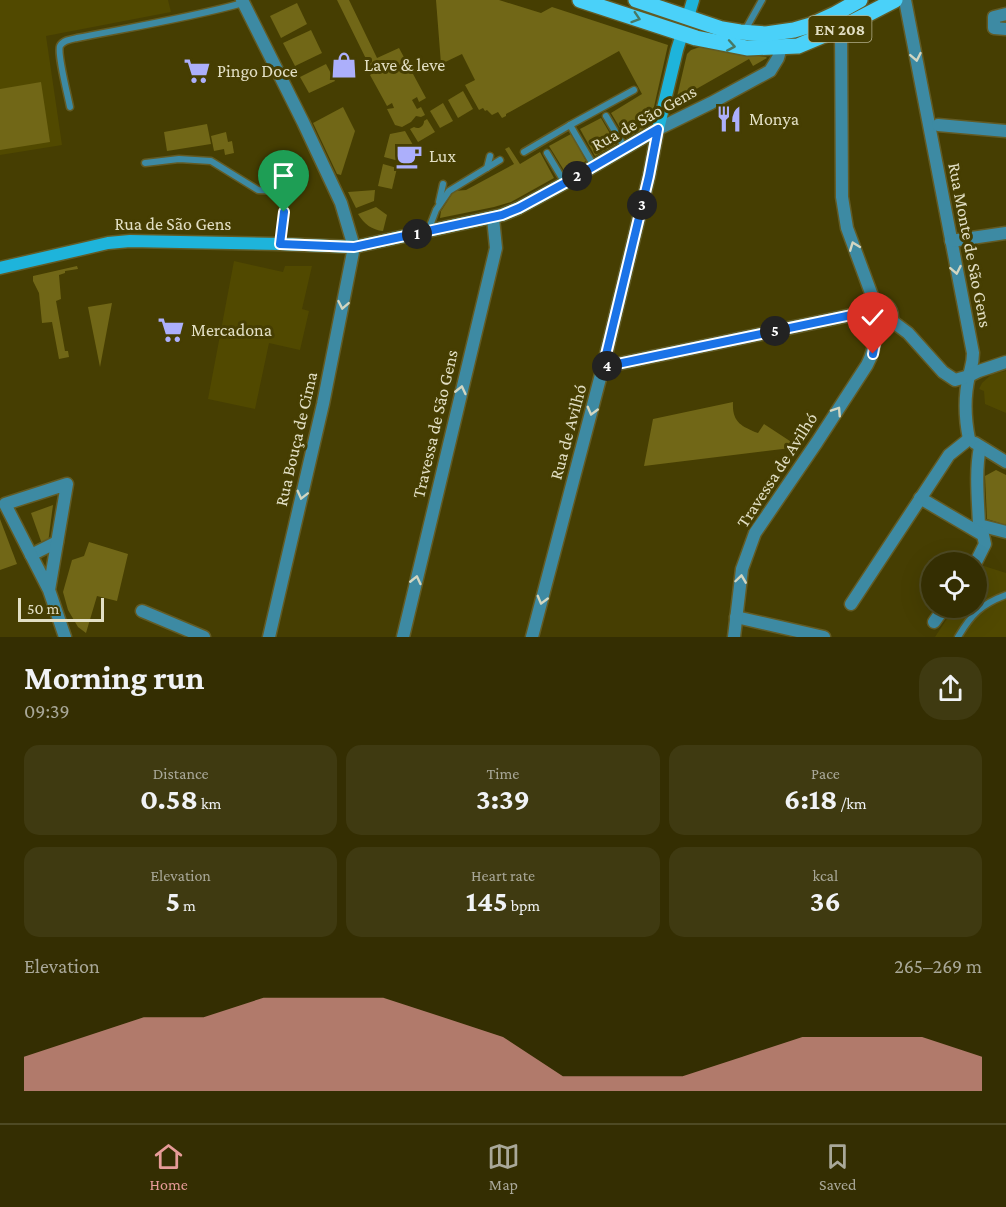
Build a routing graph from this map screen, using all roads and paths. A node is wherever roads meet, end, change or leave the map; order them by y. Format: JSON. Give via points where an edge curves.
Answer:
{"nodes":[{"id":1,"x":580,"y":0,"type":"edge"},
{"id":2,"x":636,"y":0,"type":"edge"},
{"id":3,"x":693,"y":0,"type":"edge"},
{"id":4,"x":762,"y":0,"type":"edge"},
{"id":5,"x":860,"y":0,"type":"edge"},
{"id":6,"x":895,"y":0,"type":"edge"},
{"id":7,"x":905,"y":0,"type":"edge"},
{"id":8,"x":242,"y":2,"type":"edge"},
{"id":9,"x":1006,"y":14,"type":"edge"},
{"id":10,"x":688,"y":17,"type":"junction"},
{"id":11,"x":838,"y":21,"type":"junction"},
{"id":12,"x":1006,"y":29,"type":"edge"},
{"id":13,"x":744,"y":33,"type":"junction"},
{"id":14,"x":682,"y":34,"type":"junction"},
{"id":15,"x":781,"y":40,"type":"junction"},
{"id":16,"x":634,"y":90,"type":"dead end"},
{"id":17,"x":70,"y":107,"type":"dead end"},
{"id":18,"x":606,"y":116,"type":"dead end"},
{"id":19,"x":570,"y":125,"type":"junction"},
{"id":20,"x":938,"y":125,"type":"dead end"},
{"id":21,"x":658,"y":129,"type":"junction"},
{"id":22,"x":1006,"y":131,"type":"edge"},
{"id":23,"x":626,"y":148,"type":"junction"},
{"id":24,"x":524,"y":152,"type":"dead end"},
{"id":25,"x":547,"y":153,"type":"dead end"},
{"id":26,"x":490,"y":156,"type":"dead end"},
{"id":27,"x":500,"y":160,"type":"dead end"},
{"id":28,"x":145,"y":163,"type":"dead end"},
{"id":29,"x":594,"y":166,"type":"junction"},
{"id":30,"x":487,"y":168,"type":"junction"},
{"id":31,"x":565,"y":183,"type":"junction"},
{"id":32,"x":442,"y":184,"type":"dead end"},
{"id":33,"x":438,"y":206,"type":"junction"},
{"id":34,"x":493,"y":218,"type":"junction"},
{"id":35,"x":428,"y":232,"type":"junction"},
{"id":36,"x":1006,"y":233,"type":"edge"},
{"id":37,"x":951,"y":241,"type":"junction"},
{"id":38,"x":280,"y":244,"type":"junction"},
{"id":39,"x":354,"y":247,"type":"junction"},
{"id":40,"x":0,"y":268,"type":"edge"},
{"id":41,"x":874,"y":301,"type":"junction"},
{"id":42,"x":861,"y":313,"type":"junction"},
{"id":43,"x":892,"y":321,"type":"junction"},
{"id":44,"x":875,"y":332,"type":"junction"},
{"id":45,"x":1006,"y":362,"type":"edge"},
{"id":46,"x":603,"y":367,"type":"junction"},
{"id":47,"x":969,"y":376,"type":"junction"},
{"id":48,"x":969,"y":439,"type":"junction"},
{"id":49,"x":980,"y":447,"type":"junction"},
{"id":50,"x":1006,"y":462,"type":"edge"},
{"id":51,"x":920,"y":498,"type":"junction"},
{"id":52,"x":974,"y":527,"type":"junction"},
{"id":53,"x":1006,"y":532,"type":"edge"},
{"id":54,"x":57,"y":542,"type":"junction"},
{"id":55,"x":982,"y":552,"type":"edge"},
{"id":56,"x":31,"y":555,"type":"junction"},
{"id":57,"x":49,"y":590,"type":"junction"},
{"id":58,"x":1006,"y":595,"type":"edge"},
{"id":59,"x":850,"y":604,"type":"dead end"},
{"id":60,"x":142,"y":611,"type":"dead end"},
{"id":61,"x":736,"y":617,"type":"junction"},
{"id":62,"x":937,"y":618,"type":"edge"},
{"id":63,"x":934,"y":622,"type":"dead end"},
{"id":64,"x":65,"y":637,"type":"edge"},
{"id":65,"x":204,"y":637,"type":"edge"},
{"id":66,"x":269,"y":637,"type":"edge"},
{"id":67,"x":403,"y":637,"type":"edge"},
{"id":68,"x":532,"y":637,"type":"edge"},
{"id":69,"x":734,"y":637,"type":"edge"},
{"id":70,"x":824,"y":637,"type":"edge"},
{"id":71,"x":958,"y":637,"type":"edge"}],
"edges":[{"from":1,"to":14,"type":"main road","number":"EN 208","one_way":true},
{"from":2,"to":10,"type":"main road","number":"EN 208"},
{"from":3,"to":10,"type":"main road"},
{"from":4,"to":13,"type":"lane"},
{"from":5,"to":11,"type":"main road","number":"EN 208"},
{"from":6,"to":11,"type":"main road","number":"EN 208"},
{"from":7,"to":37,"type":"street","name":"Rua Monte de São Gens","one_way":true},
{"from":8,"to":17,"type":"lane","via":[[209,13],[63,42],[60,57]]},
{"from":8,"to":39,"type":"street","via":[[341,202]]},
{"from":9,"to":12,"type":"street","via":[[994,17],[994,28]]},
{"from":10,"to":13,"type":"main road","number":"EN 208"},
{"from":10,"to":14,"type":"main road"},
{"from":11,"to":15,"type":"main road","number":"EN 208","via":[[812,25]]},
{"from":41,"to":11,"type":"street","one_way":true,"via":[[847,228],[842,197]]},
{"from":13,"to":15,"type":"main road","number":"EN 208","via":[[766,34]]},
{"from":14,"to":15,"type":"main road","number":"EN 208","one_way":true,"via":[[747,48]]},
{"from":14,"to":21,"type":"main road"},
{"from":15,"to":21,"type":"street","name":"Rua de São Gens","via":[[778,58],[770,71]]},
{"from":16,"to":19,"type":"lane"},
{"from":18,"to":23,"type":"lane"},
{"from":19,"to":24,"type":"lane"},
{"from":19,"to":29,"type":"lane"},
{"from":20,"to":22,"type":"street"},
{"from":21,"to":23,"type":"main road","name":"Rua de São Gens"},
{"from":21,"to":46,"type":"street","name":"Rua de Avilhó"},
{"from":23,"to":29,"type":"main road","name":"Rua de São Gens"},
{"from":25,"to":31,"type":"lane"},
{"from":26,"to":30,"type":"lane"},
{"from":27,"to":30,"type":"lane"},
{"from":28,"to":38,"type":"lane","via":[[211,160],[258,190],[281,191],[284,212]]},
{"from":29,"to":31,"type":"main road","name":"Rua de São Gens"},
{"from":30,"to":33,"type":"lane","via":[[452,188]]},
{"from":31,"to":34,"type":"main road","name":"Rua de São Gens"},
{"from":32,"to":33,"type":"lane"},
{"from":33,"to":35,"type":"lane"},
{"from":34,"to":35,"type":"main road","name":"Rua de São Gens"},
{"from":67,"to":34,"type":"street","name":"Travessa de São Gens","one_way":true,"via":[[496,248]]},
{"from":35,"to":39,"type":"main road","name":"Rua de São Gens"},
{"from":36,"to":37,"type":"street"},
{"from":37,"to":47,"type":"street","name":"Rua Monte de São Gens","one_way":true,"via":[[973,353]]},
{"from":38,"to":39,"type":"main road","name":"Rua de São Gens"},
{"from":38,"to":40,"type":"main road","name":"Rua de São Gens","via":[[130,241]]},
{"from":39,"to":66,"type":"street","name":"Rua Bouça de Cima","one_way":true,"via":[[321,415]]},
{"from":41,"to":42,"type":"street"},
{"from":41,"to":43,"type":"street","via":[[888,307]]},
{"from":42,"to":44,"type":"street","via":[[863,326]]},
{"from":42,"to":46,"type":"street"},
{"from":43,"to":44,"type":"street","via":[[885,330]]},
{"from":43,"to":47,"type":"street","via":[[943,372],[955,380]]},
{"from":61,"to":44,"type":"street","name":"Travessa de Avilhó","one_way":true,"via":[[742,569],[755,533],[867,365],[873,354]]},
{"from":45,"to":47,"type":"street"},
{"from":46,"to":68,"type":"street","name":"Rua de Avilhó","one_way":true},
{"from":47,"to":48,"type":"street","name":"Rua Monte de São Gens"},
{"from":48,"to":49,"type":"street"},
{"from":48,"to":51,"type":"street","via":[[949,455]]},
{"from":49,"to":50,"type":"street"},
{"from":49,"to":52,"type":"street"},
{"from":51,"to":52,"type":"street"},
{"from":51,"to":59,"type":"street"},
{"from":52,"to":53,"type":"street"},
{"from":52,"to":55,"type":"street","via":[[986,544]]},
{"from":54,"to":56,"type":"street"},
{"from":54,"to":56,"type":"street","via":[[67,484],[5,504]]},
{"from":54,"to":57,"type":"street"},
{"from":56,"to":57,"type":"street"},
{"from":57,"to":64,"type":"street"},
{"from":58,"to":71,"type":"lane","via":[[981,608]]},
{"from":60,"to":65,"type":"street"},
{"from":61,"to":69,"type":"street","name":"Travessa de Avilhó"},
{"from":61,"to":70,"type":"street"},
{"from":62,"to":63,"type":"street"}]}
